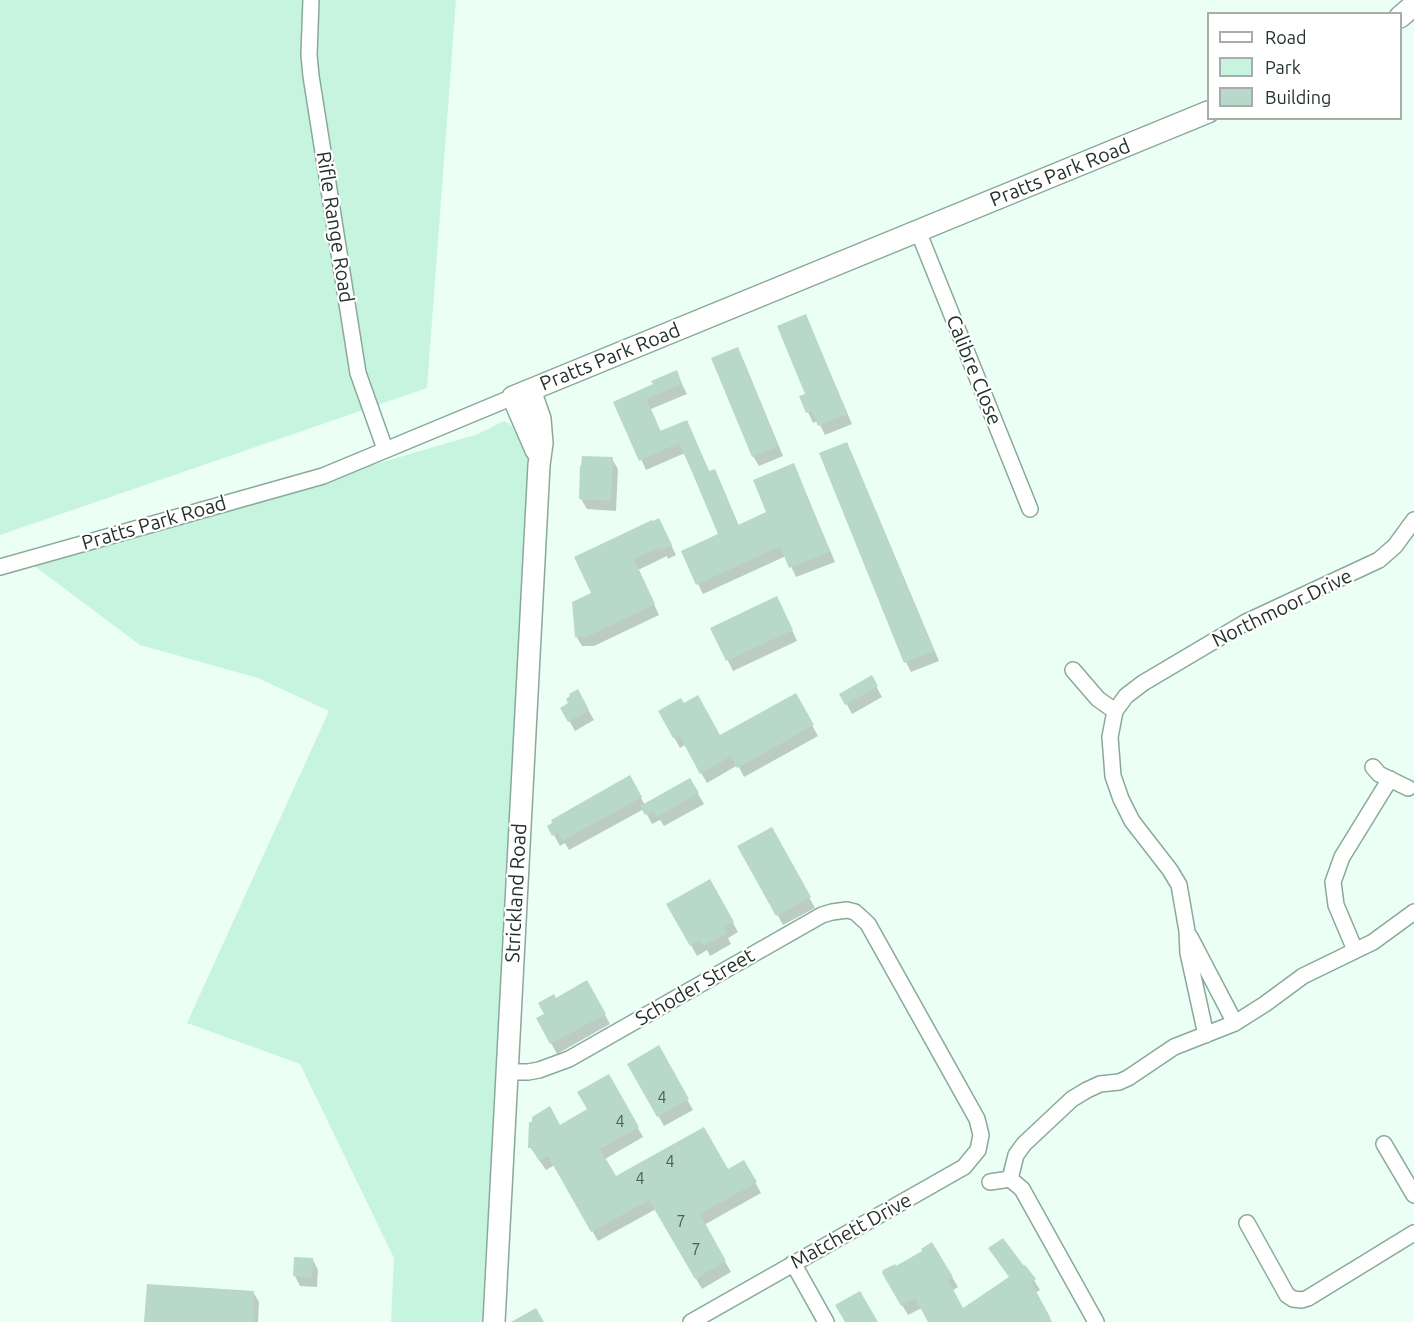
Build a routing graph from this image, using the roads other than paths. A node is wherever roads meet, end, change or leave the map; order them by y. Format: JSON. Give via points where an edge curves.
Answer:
{"nodes":[{"id":1,"x":311,"y":0,"type":"edge"},
{"id":2,"x":1414,"y":5,"type":"edge"},
{"id":3,"x":1402,"y":16,"type":"edge"},
{"id":4,"x":1207,"y":113,"type":"edge"},
{"id":5,"x":918,"y":231,"type":"junction"},
{"id":6,"x":522,"y":393,"type":"junction"},
{"id":7,"x":385,"y":449,"type":"junction"},
{"id":8,"x":1030,"y":509,"type":"dead end"},
{"id":9,"x":1414,"y":520,"type":"edge"},
{"id":10,"x":0,"y":567,"type":"edge"},
{"id":11,"x":1073,"y":670,"type":"dead end"},
{"id":12,"x":1115,"y":711,"type":"junction"},
{"id":13,"x":1374,"y":767,"type":"dead end"},
{"id":14,"x":1390,"y":779,"type":"junction"},
{"id":15,"x":1408,"y":788,"type":"dead end"},
{"id":16,"x":1414,"y":912,"type":"edge"},
{"id":17,"x":1187,"y":931,"type":"junction"},
{"id":18,"x":1355,"y":950,"type":"junction"},
{"id":19,"x":1235,"y":1023,"type":"junction"},
{"id":20,"x":1206,"y":1035,"type":"junction"},
{"id":21,"x":508,"y":1072,"type":"junction"},
{"id":22,"x":977,"y":1119,"type":"joint"},
{"id":23,"x":1384,"y":1144,"type":"dead end"},
{"id":24,"x":1010,"y":1179,"type":"junction"},
{"id":25,"x":990,"y":1182,"type":"dead end"},
{"id":26,"x":1414,"y":1195,"type":"edge"},
{"id":27,"x":1247,"y":1224,"type":"dead end"},
{"id":28,"x":1414,"y":1233,"type":"edge"},
{"id":29,"x":793,"y":1263,"type":"junction"},
{"id":30,"x":700,"y":1320,"type":"edge"},
{"id":31,"x":494,"y":1322,"type":"edge"},
{"id":32,"x":826,"y":1322,"type":"edge"},
{"id":33,"x":1096,"y":1322,"type":"edge"}],
"edges":[{"from":1,"to":7,"type":"street","name":"Rifle Range Road","via":[[311,76],[358,374]]},
{"from":2,"to":3,"type":"street"},
{"from":4,"to":5,"type":"street","name":"Pratts Park Road"},
{"from":5,"to":6,"type":"street","name":"Pratts Park Road"},
{"from":5,"to":8,"type":"street","name":"Calibre Close"},
{"from":6,"to":7,"type":"street","name":"Pratts Park Road"},
{"from":6,"to":21,"type":"street","name":"Strickland Road","via":[[539,465]]},
{"from":7,"to":10,"type":"street","name":"Pratts Park Road","via":[[323,476]]},
{"from":9,"to":12,"type":"street","name":"Northmoor Drive","via":[[1379,560],[1246,622],[1143,683]]},
{"from":11,"to":12,"type":"street","via":[[1098,699]]},
{"from":12,"to":17,"type":"street","via":[[1109,751],[1116,787],[1132,821],[1179,885]]},
{"from":13,"to":14,"type":"street"},
{"from":14,"to":15,"type":"street"},
{"from":14,"to":18,"type":"street","via":[[1342,857],[1334,882],[1336,905]]},
{"from":16,"to":18,"type":"street","via":[[1389,932]]},
{"from":17,"to":19,"type":"street"},
{"from":17,"to":20,"type":"street"},
{"from":18,"to":19,"type":"street","via":[[1303,976]]},
{"from":19,"to":20,"type":"street"},
{"from":20,"to":24,"type":"street","via":[[1174,1047],[1128,1078],[1100,1084],[1072,1099],[1023,1144]]},
{"from":21,"to":22,"type":"street","name":"Schoder Street","via":[[528,1072],[569,1059],[814,920],[847,910],[861,917],[874,933]]},
{"from":21,"to":31,"type":"street","name":"Strickland Road"},
{"from":22,"to":29,"type":"street","name":"Matchett Drive","via":[[980,1143],[964,1167]]},
{"from":23,"to":26,"type":"street"},
{"from":24,"to":25,"type":"street"},
{"from":24,"to":33,"type":"street","via":[[1022,1189]]},
{"from":27,"to":28,"type":"street","via":[[1287,1295],[1302,1300]]},
{"from":29,"to":30,"type":"street","name":"Matchett Drive"},
{"from":29,"to":32,"type":"street"}]}
